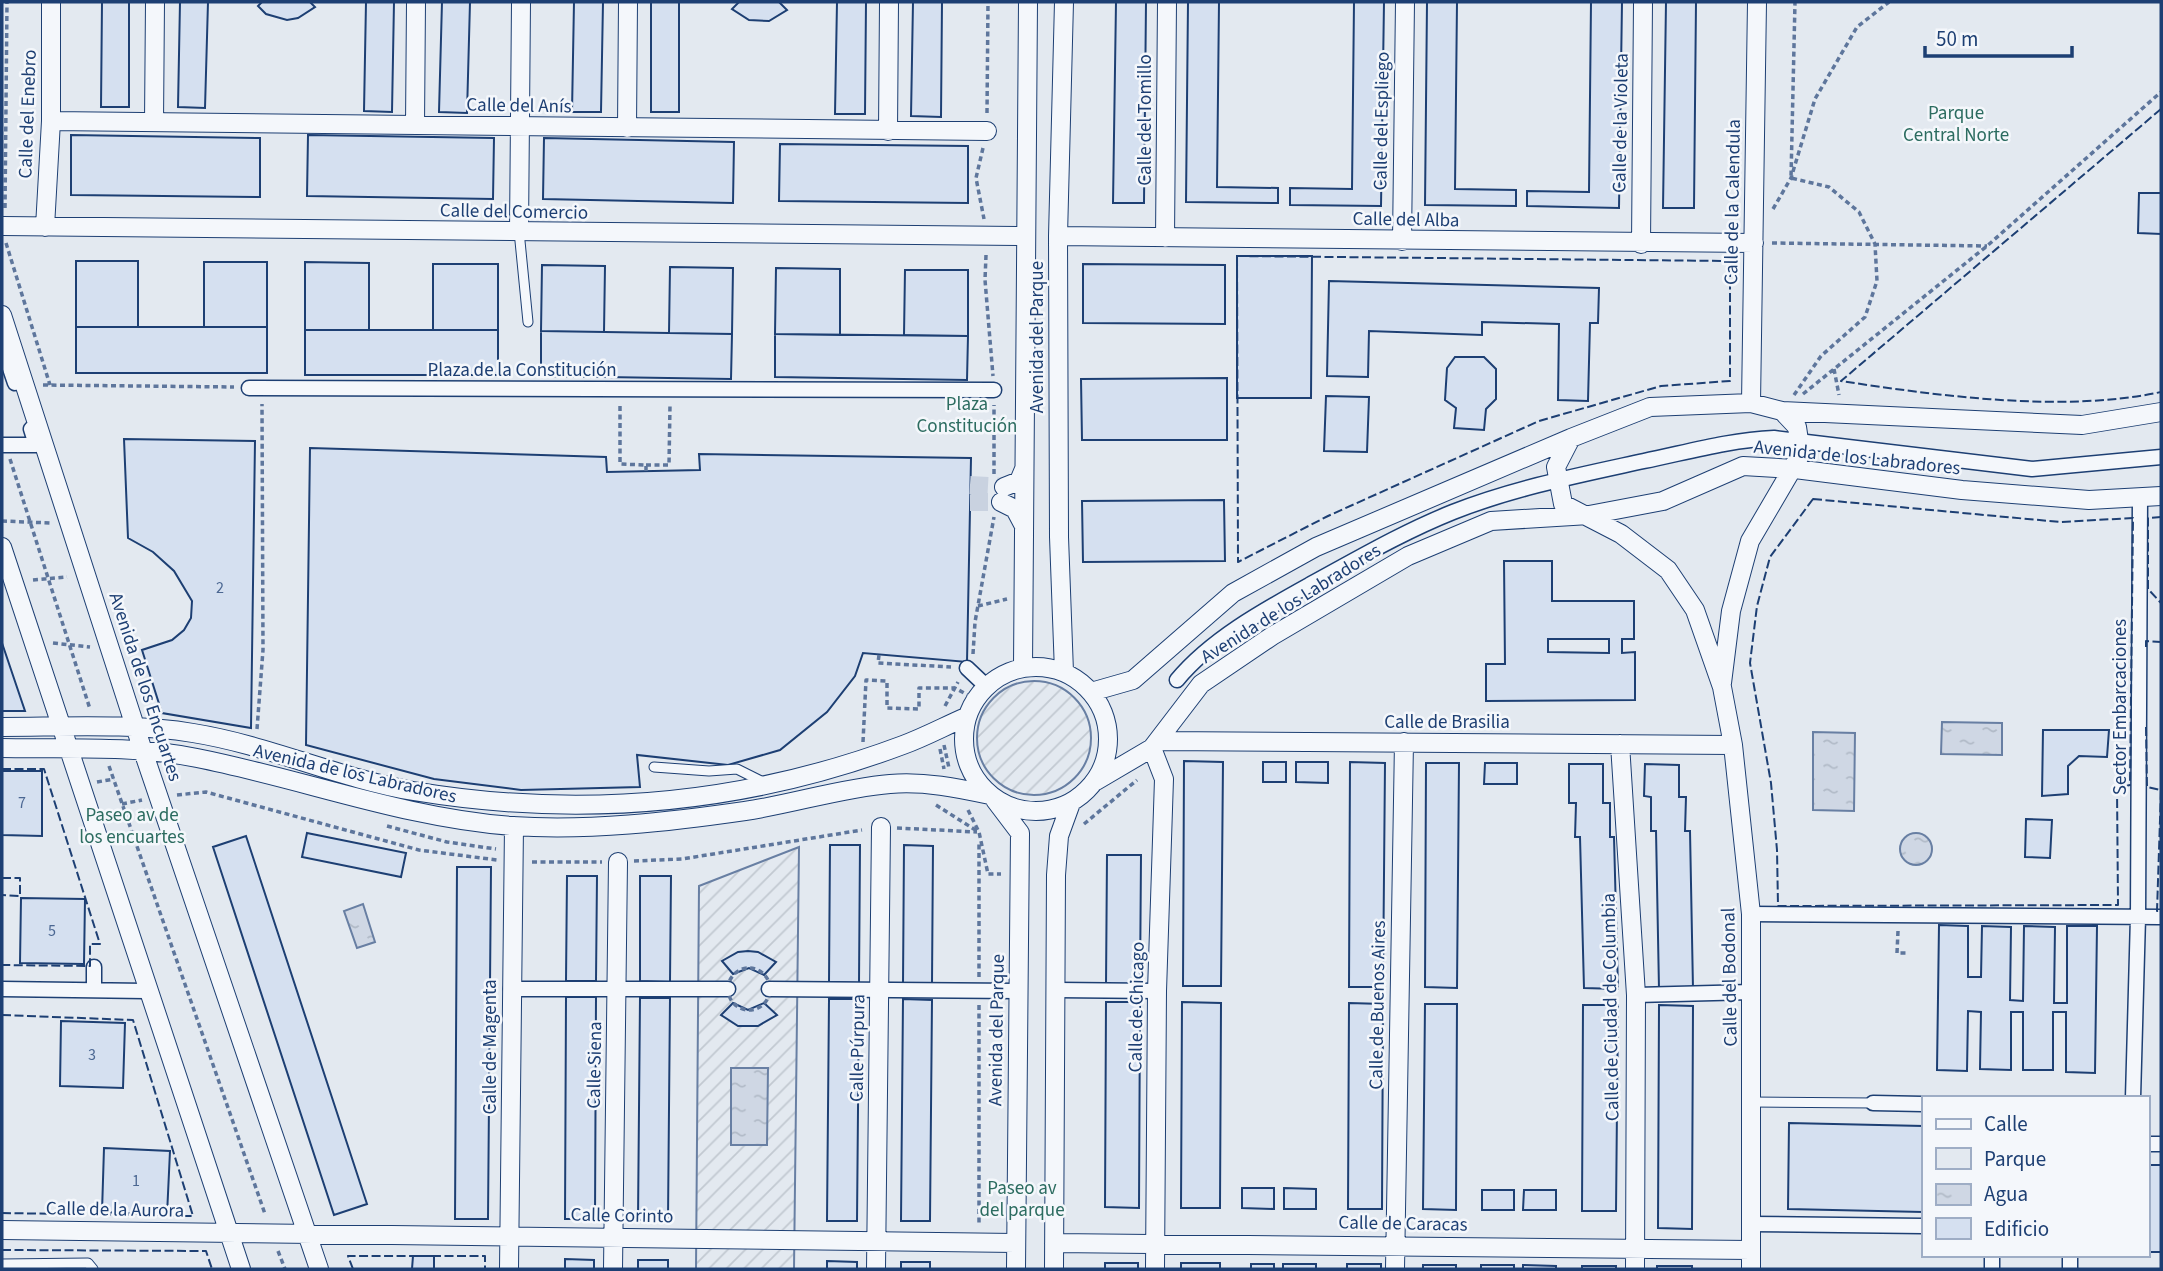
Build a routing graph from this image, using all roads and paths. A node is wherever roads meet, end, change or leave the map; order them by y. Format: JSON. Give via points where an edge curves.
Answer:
{"nodes":[{"id":1,"x":6,"y":2,"type":"edge"},
{"id":2,"x":51,"y":2,"type":"edge"},
{"id":3,"x":155,"y":2,"type":"edge"},
{"id":4,"x":416,"y":2,"type":"edge"},
{"id":5,"x":521,"y":2,"type":"edge"},
{"id":6,"x":628,"y":2,"type":"edge"},
{"id":7,"x":889,"y":2,"type":"edge"},
{"id":8,"x":988,"y":2,"type":"edge"},
{"id":9,"x":1028,"y":2,"type":"edge"},
{"id":10,"x":1064,"y":2,"type":"edge"},
{"id":11,"x":1167,"y":2,"type":"edge"},
{"id":12,"x":1405,"y":2,"type":"edge"},
{"id":13,"x":1643,"y":2,"type":"edge"},
{"id":14,"x":1757,"y":2,"type":"edge"},
{"id":15,"x":1795,"y":2,"type":"edge"},
{"id":16,"x":1889,"y":2,"type":"edge"},
{"id":17,"x":2161,"y":92,"type":"edge"},
{"id":18,"x":51,"y":121,"type":"junction"},
{"id":19,"x":154,"y":122,"type":"junction"},
{"id":20,"x":415,"y":125,"type":"junction"},
{"id":21,"x":520,"y":127,"type":"junction"},
{"id":22,"x":626,"y":128,"type":"junction"},
{"id":23,"x":888,"y":131,"type":"junction"},
{"id":24,"x":987,"y":131,"type":"junction"},
{"id":25,"x":1791,"y":178,"type":"junction"},
{"id":26,"x":1772,"y":210,"type":"dead end"},
{"id":27,"x":3,"y":226,"type":"edge"},
{"id":28,"x":45,"y":226,"type":"junction"},
{"id":29,"x":519,"y":231,"type":"junction"},
{"id":30,"x":987,"y":236,"type":"junction"},
{"id":31,"x":1025,"y":236,"type":"junction"},
{"id":32,"x":1058,"y":236,"type":"junction"},
{"id":33,"x":1165,"y":238,"type":"junction"},
{"id":34,"x":1402,"y":241,"type":"junction"},
{"id":35,"x":1754,"y":243,"type":"junction"},
{"id":36,"x":1641,"y":244,"type":"junction"},
{"id":37,"x":1875,"y":244,"type":"junction"},
{"id":38,"x":1987,"y":246,"type":"junction"},
{"id":39,"x":2,"y":315,"type":"edge"},
{"id":40,"x":528,"y":322,"type":"dead end"},
{"id":41,"x":2,"y":345,"type":"edge"},
{"id":42,"x":249,"y":388,"type":"joint"},
{"id":43,"x":620,"y":389,"type":"junction"},
{"id":44,"x":670,"y":389,"type":"junction"},
{"id":45,"x":994,"y":390,"type":"junction"},
{"id":46,"x":1751,"y":403,"type":"junction"},
{"id":47,"x":1782,"y":411,"type":"junction"},
{"id":48,"x":2161,"y":412,"type":"edge"},
{"id":49,"x":1571,"y":438,"type":"junction"},
{"id":50,"x":1799,"y":440,"type":"junction"},
{"id":51,"x":3,"y":445,"type":"edge"},
{"id":52,"x":2161,"y":457,"type":"edge"},
{"id":53,"x":646,"y":465,"type":"junction"},
{"id":54,"x":1024,"y":469,"type":"junction"},
{"id":55,"x":1795,"y":469,"type":"junction"},
{"id":56,"x":646,"y":471,"type":"dead end"},
{"id":57,"x":1559,"y":481,"type":"junction"},
{"id":58,"x":998,"y":494,"type":"junction"},
{"id":59,"x":2161,"y":496,"type":"edge"},
{"id":60,"x":2140,"y":497,"type":"junction"},
{"id":61,"x":1589,"y":515,"type":"junction"},
{"id":62,"x":29,"y":520,"type":"junction"},
{"id":63,"x":2,"y":521,"type":"edge"},
{"id":64,"x":70,"y":525,"type":"junction"},
{"id":65,"x":1024,"y":526,"type":"junction"},
{"id":66,"x":2,"y":547,"type":"edge"},
{"id":67,"x":86,"y":575,"type":"junction"},
{"id":68,"x":48,"y":579,"type":"junction"},
{"id":69,"x":14,"y":582,"type":"junction"},
{"id":70,"x":33,"y":639,"type":"junction"},
{"id":71,"x":70,"y":647,"type":"junction"},
{"id":72,"x":110,"y":648,"type":"junction"},
{"id":73,"x":879,"y":654,"type":"dead end"},
{"id":74,"x":1023,"y":667,"type":"junction"},
{"id":75,"x":967,"y":668,"type":"junction"},
{"id":76,"x":1064,"y":672,"type":"junction"},
{"id":77,"x":1177,"y":680,"type":"dead end"},
{"id":78,"x":1722,"y":687,"type":"junction"},
{"id":79,"x":955,"y":688,"type":"junction"},
{"id":80,"x":1091,"y":692,"type":"junction"},
{"id":81,"x":980,"y":693,"type":"junction"},
{"id":82,"x":966,"y":717,"type":"junction"},
{"id":83,"x":2,"y":727,"type":"edge"},
{"id":84,"x":63,"y":727,"type":"junction"},
{"id":85,"x":96,"y":728,"type":"junction"},
{"id":86,"x":941,"y":728,"type":"junction"},
{"id":87,"x":136,"y":729,"type":"junction"},
{"id":88,"x":1404,"y":743,"type":"junction"},
{"id":89,"x":1620,"y":744,"type":"junction"},
{"id":90,"x":1733,"y":745,"type":"junction"},
{"id":91,"x":2,"y":748,"type":"edge"},
{"id":92,"x":69,"y":749,"type":"junction"},
{"id":93,"x":103,"y":750,"type":"junction"},
{"id":94,"x":1156,"y":750,"type":"junction"},
{"id":95,"x":143,"y":751,"type":"junction"},
{"id":96,"x":862,"y":758,"type":"junction"},
{"id":97,"x":654,"y":767,"type":"dead end"},
{"id":98,"x":1096,"y":781,"type":"junction"},
{"id":99,"x":767,"y":784,"type":"junction"},
{"id":100,"x":952,"y":787,"type":"junction"},
{"id":101,"x":992,"y":797,"type":"junction"},
{"id":102,"x":1072,"y":803,"type":"junction"},
{"id":103,"x":514,"y":826,"type":"junction"},
{"id":104,"x":1081,"y":826,"type":"dead end"},
{"id":105,"x":881,"y":827,"type":"dead end"},
{"id":106,"x":618,"y":862,"type":"dead end"},
{"id":107,"x":1020,"y":874,"type":"junction"},
{"id":108,"x":1751,"y":914,"type":"junction"},
{"id":109,"x":1898,"y":915,"type":"junction"},
{"id":110,"x":2138,"y":917,"type":"junction"},
{"id":111,"x":2161,"y":917,"type":"edge"},
{"id":112,"x":1908,"y":953,"type":"dead end"},
{"id":113,"x":94,"y":967,"type":"dead end"},
{"id":114,"x":2,"y":989,"type":"edge"},
{"id":115,"x":511,"y":989,"type":"junction"},
{"id":116,"x":617,"y":989,"type":"junction"},
{"id":117,"x":728,"y":989,"type":"junction"},
{"id":118,"x":769,"y":989,"type":"junction"},
{"id":119,"x":880,"y":989,"type":"junction"},
{"id":120,"x":94,"y":990,"type":"junction"},
{"id":121,"x":146,"y":990,"type":"junction"},
{"id":122,"x":1057,"y":990,"type":"junction"},
{"id":123,"x":1019,"y":991,"type":"junction"},
{"id":124,"x":1157,"y":991,"type":"junction"},
{"id":125,"x":1752,"y":992,"type":"junction"},
{"id":126,"x":1636,"y":995,"type":"junction"},
{"id":127,"x":2133,"y":1096,"type":"edge"},
{"id":128,"x":1751,"y":1102,"type":"junction"},
{"id":129,"x":1873,"y":1103,"type":"joint"},
{"id":130,"x":1922,"y":1104,"type":"edge"},
{"id":131,"x":1750,"y":1224,"type":"junction"},
{"id":132,"x":1922,"y":1226,"type":"edge"},
{"id":133,"x":2,"y":1230,"type":"edge"},
{"id":134,"x":229,"y":1233,"type":"junction"},
{"id":135,"x":272,"y":1234,"type":"junction"},
{"id":136,"x":308,"y":1234,"type":"junction"},
{"id":137,"x":509,"y":1237,"type":"junction"},
{"id":138,"x":614,"y":1237,"type":"junction"},
{"id":139,"x":877,"y":1241,"type":"junction"},
{"id":140,"x":1016,"y":1243,"type":"junction"},
{"id":141,"x":1054,"y":1243,"type":"junction"},
{"id":142,"x":1155,"y":1243,"type":"junction"},
{"id":143,"x":1395,"y":1244,"type":"junction"},
{"id":144,"x":1634,"y":1249,"type":"junction"},
{"id":145,"x":1751,"y":1250,"type":"junction"},
{"id":146,"x":2,"y":1264,"type":"edge"},
{"id":147,"x":93,"y":1269,"type":"edge"},
{"id":148,"x":241,"y":1269,"type":"edge"},
{"id":149,"x":285,"y":1269,"type":"edge"},
{"id":150,"x":319,"y":1269,"type":"edge"},
{"id":151,"x":509,"y":1269,"type":"edge"},
{"id":152,"x":614,"y":1269,"type":"edge"},
{"id":153,"x":876,"y":1269,"type":"edge"},
{"id":154,"x":1016,"y":1269,"type":"edge"},
{"id":155,"x":1054,"y":1269,"type":"edge"},
{"id":156,"x":1155,"y":1269,"type":"edge"},
{"id":157,"x":1395,"y":1269,"type":"edge"},
{"id":158,"x":1634,"y":1269,"type":"edge"},
{"id":159,"x":1751,"y":1269,"type":"edge"}],
"edges":[{"from":1,"to":27,"type":"path"},
{"from":2,"to":18,"type":"street","name":"Calle del Enebro"},
{"from":3,"to":19,"type":"street"},
{"from":4,"to":20,"type":"street"},
{"from":5,"to":21,"type":"street"},
{"from":6,"to":22,"type":"street"},
{"from":7,"to":23,"type":"street"},
{"from":8,"to":24,"type":"path"},
{"from":9,"to":31,"type":"street","name":"Avenida del Parque"},
{"from":10,"to":32,"type":"street","name":"Avenida del Parque"},
{"from":11,"to":33,"type":"street","name":"Calle del Tomillo"},
{"from":12,"to":34,"type":"street","name":"Calle del Espliego"},
{"from":13,"to":36,"type":"street","name":"Calle de la Violeta"},
{"from":14,"to":35,"type":"street","name":"Calle de la Calendula"},
{"from":15,"to":25,"type":"path"},
{"from":16,"to":25,"type":"path","via":[[1857,27],[1815,99]]},
{"from":17,"to":38,"type":"path"},
{"from":18,"to":19,"type":"street","name":"Calle del Anís"},
{"from":18,"to":28,"type":"street","name":"Calle del Enebro"},
{"from":19,"to":20,"type":"street","name":"Calle del Anís"},
{"from":20,"to":21,"type":"street","name":"Calle del Anís"},
{"from":21,"to":22,"type":"street","name":"Calle del Anís"},
{"from":21,"to":29,"type":"street"},
{"from":22,"to":23,"type":"street","name":"Calle del Anís"},
{"from":23,"to":24,"type":"street","name":"Calle del Anís"},
{"from":24,"to":30,"type":"path","via":[[976,178]]},
{"from":25,"to":26,"type":"path"},
{"from":25,"to":37,"type":"path","via":[[1829,187],[1859,212]]},
{"from":27,"to":28,"type":"street","name":"Calle del Comercio"},
{"from":27,"to":42,"type":"path","via":[[7,253],[50,385]]},
{"from":28,"to":29,"type":"street","name":"Calle del Comercio"},
{"from":29,"to":30,"type":"street","name":"Calle del Comercio"},
{"from":29,"to":40,"type":"lane"},
{"from":30,"to":31,"type":"street","name":"Calle del Comercio"},
{"from":30,"to":45,"type":"path","via":[[985,280]]},
{"from":31,"to":54,"type":"street","name":"Avenida del Parque"},
{"from":32,"to":33,"type":"street","name":"Calle del Alba"},
{"from":32,"to":76,"type":"street","name":"Avenida del Parque"},
{"from":33,"to":34,"type":"street","name":"Calle del Alba"},
{"from":34,"to":36,"type":"street","name":"Calle del Alba"},
{"from":35,"to":36,"type":"street","name":"Calle del Alba"},
{"from":35,"to":37,"type":"path"},
{"from":35,"to":46,"type":"street","name":"Calle de la Calendula"},
{"from":37,"to":38,"type":"path"},
{"from":37,"to":47,"type":"path","via":[[1877,281],[1865,317],[1821,356]]},
{"from":38,"to":47,"type":"path"},
{"from":39,"to":64,"type":"street","name":"Avenida de los Encuartes"},
{"from":41,"to":51,"type":"street","via":[[36,444]]},
{"from":42,"to":43,"type":"street","name":"Plaza de la Constitución"},
{"from":43,"to":44,"type":"street","name":"Plaza de la Constitución"},
{"from":43,"to":53,"type":"path","via":[[620,464]]},
{"from":44,"to":45,"type":"street","name":"Plaza de la Constitución"},
{"from":44,"to":53,"type":"path","via":[[669,465]]},
{"from":45,"to":58,"type":"path"},
{"from":46,"to":47,"type":"street","name":"Avenida de los Labradores"},
{"from":46,"to":49,"type":"street","name":"Avenida de los Labradores","via":[[1650,407]]},
{"from":47,"to":48,"type":"street","name":"Avenida de los Labradores","via":[[2082,425]]},
{"from":47,"to":50,"type":"street","via":[[1797,427]]},
{"from":49,"to":57,"type":"street","via":[[1556,467]]},
{"from":49,"to":80,"type":"street","name":"Avenida de los Labradores","via":[[1315,547],[1233,593],[1133,680]]},
{"from":50,"to":52,"type":"street","via":[[2032,469]]},
{"from":50,"to":55,"type":"street","via":[[1801,454]]},
{"from":50,"to":57,"type":"street","via":[[1739,440]]},
{"from":51,"to":62,"type":"path"},
{"from":53,"to":56,"type":"path"},
{"from":54,"to":58,"type":"street","via":[[1019,481]]},
{"from":54,"to":65,"type":"street","name":"Avenida del Parque"},
{"from":55,"to":60,"type":"street","name":"Avenida de los Labradores","via":[[1975,491],[2089,500]]},
{"from":55,"to":61,"type":"street","name":"Avenida de los Labradores","via":[[1743,466],[1663,501]]},
{"from":55,"to":78,"type":"street","name":"Calle del Bodonal","via":[[1750,541],[1731,611]]},
{"from":57,"to":61,"type":"street","name":"Calle del Bodonal","via":[[1563,504]]},
{"from":57,"to":77,"type":"street","via":[[1454,512],[1393,538],[1265,610],[1188,666]]},
{"from":58,"to":65,"type":"street","via":[[1015,509]]},
{"from":58,"to":75,"type":"path","via":[[973,657]]},
{"from":59,"to":60,"type":"street","name":"Avenida de los Labradores"},
{"from":60,"to":110,"type":"street","name":"Sector Embarcaciones"},
{"from":61,"to":78,"type":"street","name":"Calle del Bodonal","via":[[1668,569],[1695,610]]},
{"from":61,"to":94,"type":"street","name":"Avenida de los Labradores","via":[[1491,521],[1408,556],[1201,684]]},
{"from":62,"to":63,"type":"path"},
{"from":62,"to":64,"type":"path"},
{"from":62,"to":68,"type":"path"},
{"from":64,"to":67,"type":"street","name":"Avenida de los Encuartes"},
{"from":65,"to":74,"type":"street","name":"Avenida del Parque"},
{"from":66,"to":69,"type":"street"},
{"from":67,"to":68,"type":"path"},
{"from":67,"to":72,"type":"street","name":"Avenida de los Encuartes"},
{"from":68,"to":69,"type":"path"},
{"from":68,"to":71,"type":"path"},
{"from":69,"to":70,"type":"street"},
{"from":70,"to":71,"type":"path"},
{"from":70,"to":84,"type":"street"},
{"from":71,"to":72,"type":"path"},
{"from":71,"to":85,"type":"path"},
{"from":72,"to":87,"type":"street","name":"Avenida de los Encuartes"},
{"from":73,"to":75,"type":"path","via":[[878,663]]},
{"from":74,"to":76,"type":"street"},
{"from":74,"to":81,"type":"street","via":[[1004,674]]},
{"from":75,"to":79,"type":"path"},
{"from":75,"to":81,"type":"street"},
{"from":76,"to":80,"type":"street"},
{"from":78,"to":90,"type":"street","name":"Calle del Bodonal"},
{"from":79,"to":81,"type":"path"},
{"from":79,"to":86,"type":"path","via":[[944,705]]},
{"from":79,"to":96,"type":"path","via":[[919,688],[919,709],[887,708],[887,681],[866,680]]},
{"from":80,"to":98,"type":"street","via":[[1104,713],[1109,736],[1106,760]]},
{"from":81,"to":82,"type":"street"},
{"from":82,"to":86,"type":"street","name":"Avenida de los Labradores"},
{"from":82,"to":101,"type":"street","via":[[967,763]]},
{"from":83,"to":84,"type":"street","name":"Avenida de los Labradores"},
{"from":84,"to":85,"type":"street","name":"Avenida de los Labradores"},
{"from":84,"to":92,"type":"street"},
{"from":85,"to":87,"type":"street","name":"Avenida de los Labradores"},
{"from":86,"to":96,"type":"street","name":"Avenida de los Labradores"},
{"from":86,"to":100,"type":"path"},
{"from":86,"to":100,"type":"path"},
{"from":87,"to":95,"type":"street","name":"Avenida de los Encuartes"},
{"from":87,"to":99,"type":"street","name":"Avenida de los Labradores","via":[[192,733],[409,790],[514,804],[663,803]]},
{"from":88,"to":89,"type":"street","name":"Calle de Brasilia"},
{"from":88,"to":94,"type":"street","name":"Calle de Brasilia"},
{"from":88,"to":143,"type":"street","name":"Calle de Buenos Aires"},
{"from":89,"to":90,"type":"street","name":"Calle de Brasilia"},
{"from":89,"to":126,"type":"street","name":"Calle de Ciudad de Columbia"},
{"from":90,"to":108,"type":"street","name":"Calle del Bodonal"},
{"from":91,"to":92,"type":"street","name":"Avenida de los Labradores"},
{"from":92,"to":93,"type":"street","name":"Avenida de los Labradores"},
{"from":92,"to":121,"type":"street"},
{"from":93,"to":95,"type":"street","name":"Avenida de los Labradores"},
{"from":93,"to":135,"type":"path"},
{"from":94,"to":98,"type":"street","name":"Avenida de los Labradores"},
{"from":94,"to":104,"type":"path"},
{"from":94,"to":124,"type":"street","name":"Calle de Chicago","via":[[1164,779]]},
{"from":95,"to":103,"type":"street","name":"Avenida de los Labradores","via":[[196,758],[404,810]]},
{"from":95,"to":136,"type":"street","name":"Avenida de los Encuartes"},
{"from":96,"to":99,"type":"street","name":"Avenida de los Labradores"},
{"from":97,"to":99,"type":"lane","via":[[737,769]]},
{"from":98,"to":102,"type":"street"},
{"from":100,"to":101,"type":"street","name":"Avenida de los Labradores"},
{"from":100,"to":103,"type":"street","name":"Avenida de los Labradores","via":[[892,784],[670,820],[585,827]]},
{"from":100,"to":107,"type":"path","via":[[979,832],[988,874]]},
{"from":101,"to":102,"type":"street","via":[[1033,812]]},
{"from":101,"to":107,"type":"street","name":"Avenida del Parque","via":[[1020,833]]},
{"from":102,"to":122,"type":"street","via":[[1059,836]]},
{"from":103,"to":115,"type":"street","name":"Calle de Magenta"},
{"from":105,"to":119,"type":"street","name":"Calle Púrpura"},
{"from":106,"to":116,"type":"street","name":"Calle Siena"},
{"from":107,"to":123,"type":"street","name":"Avenida del Parque"},
{"from":108,"to":109,"type":"street"},
{"from":108,"to":125,"type":"street","name":"Calle del Bodonal"},
{"from":109,"to":110,"type":"street"},
{"from":109,"to":112,"type":"path","via":[[1897,953]]},
{"from":110,"to":111,"type":"street"},
{"from":110,"to":127,"type":"street","name":"Sector Embarcaciones"},
{"from":113,"to":120,"type":"street"},
{"from":114,"to":120,"type":"street"},
{"from":115,"to":116,"type":"street"},
{"from":115,"to":137,"type":"street","name":"Calle de Magenta"},
{"from":116,"to":117,"type":"street"},
{"from":116,"to":138,"type":"street","name":"Calle Siena"},
{"from":117,"to":118,"type":"path","via":[[733,1003],[748,1010],[764,1003]]},
{"from":117,"to":118,"type":"path","via":[[733,974],[749,968],[764,975]]},
{"from":118,"to":119,"type":"street"},
{"from":119,"to":123,"type":"street"},
{"from":119,"to":139,"type":"street","name":"Calle Púrpura"},
{"from":120,"to":121,"type":"street"},
{"from":121,"to":134,"type":"street"},
{"from":122,"to":124,"type":"street"},
{"from":122,"to":141,"type":"street"},
{"from":123,"to":140,"type":"street","name":"Avenida del Parque"},
{"from":124,"to":142,"type":"street","name":"Calle de Chicago"},
{"from":125,"to":126,"type":"street"},
{"from":125,"to":128,"type":"street","name":"Calle del Bodonal"},
{"from":126,"to":144,"type":"street","name":"Calle de Ciudad de Columbia"},
{"from":128,"to":129,"type":"lane"},
{"from":128,"to":131,"type":"street","name":"Calle del Bodonal"},
{"from":129,"to":130,"type":"street"},
{"from":131,"to":132,"type":"street"},
{"from":131,"to":145,"type":"street","name":"Calle del Bodonal"},
{"from":133,"to":134,"type":"street","name":"Calle de la Aurora"},
{"from":134,"to":135,"type":"street","name":"Calle Corinto"},
{"from":134,"to":148,"type":"street"},
{"from":135,"to":136,"type":"street","name":"Calle Corinto"},
{"from":135,"to":149,"type":"path"},
{"from":136,"to":137,"type":"street","name":"Calle Corinto"},
{"from":136,"to":150,"type":"street","name":"Avenida de los Encuartes"},
{"from":137,"to":138,"type":"street","name":"Calle Corinto"},
{"from":137,"to":151,"type":"street","name":"Calle de Magenta"},
{"from":138,"to":139,"type":"street","name":"Calle Corinto"},
{"from":138,"to":152,"type":"street","name":"Calle Siena"},
{"from":139,"to":140,"type":"street","name":"Calle Corinto"},
{"from":139,"to":153,"type":"street","name":"Calle Púrpura"},
{"from":140,"to":154,"type":"street","name":"Avenida del Parque"},
{"from":141,"to":142,"type":"street","name":"Calle de Caracas"},
{"from":141,"to":155,"type":"street"},
{"from":142,"to":143,"type":"street","name":"Calle de Caracas"},
{"from":142,"to":156,"type":"street","name":"Calle de Chicago"},
{"from":143,"to":144,"type":"street","name":"Calle de Caracas"},
{"from":143,"to":157,"type":"street","name":"Calle de Buenos Aires"},
{"from":144,"to":145,"type":"street","name":"Calle de Caracas"},
{"from":144,"to":158,"type":"street","name":"Calle de Ciudad de Columbia"},
{"from":145,"to":159,"type":"street","name":"Calle del Bodonal"},
{"from":146,"to":147,"type":"lane","via":[[88,1263]]}]}
